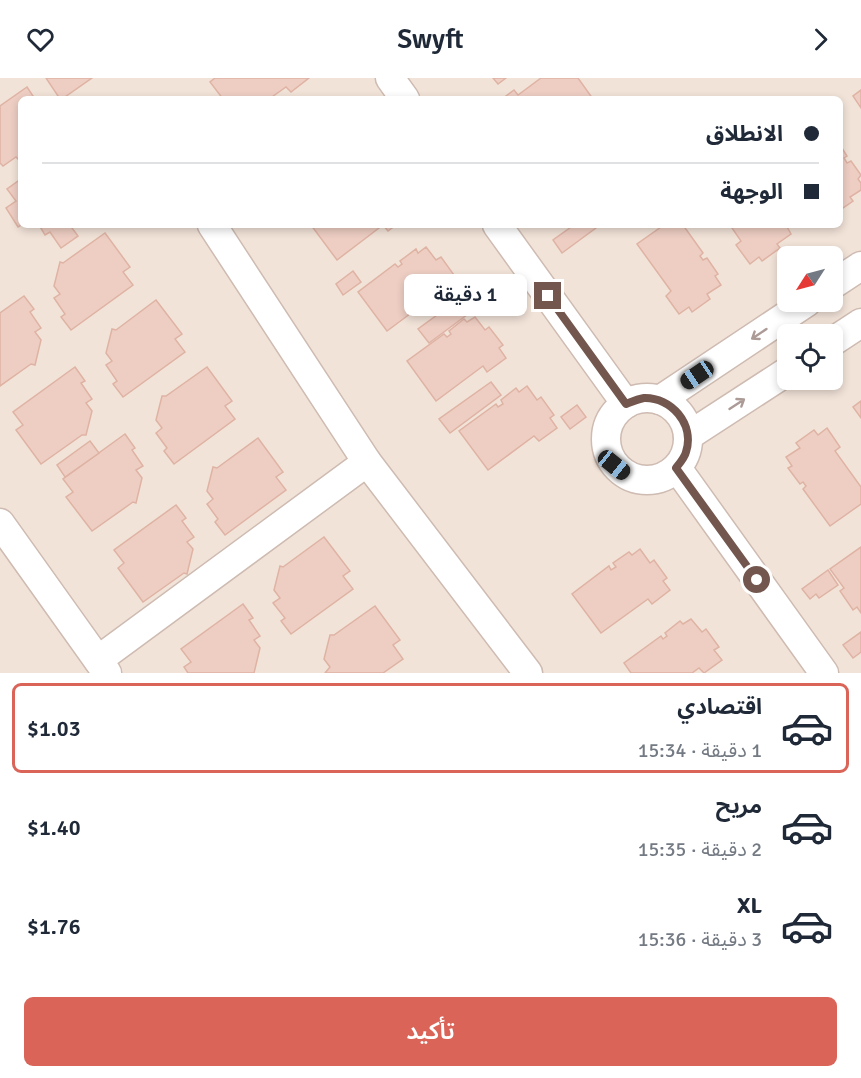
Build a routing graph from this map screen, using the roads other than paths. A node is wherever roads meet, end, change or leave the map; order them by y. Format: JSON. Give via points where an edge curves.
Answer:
{"nodes":[{"id":1,"x":390,"y":78,"type":"edge"},
{"id":2,"x":403,"y":96,"type":"edge"},
{"id":3,"x":214,"y":228,"type":"edge"},
{"id":4,"x":498,"y":228,"type":"edge"},
{"id":5,"x":861,"y":266,"type":"edge"},
{"id":6,"x":843,"y":278,"type":"edge"},
{"id":7,"x":792,"y":312,"type":"edge"},
{"id":8,"x":861,"y":323,"type":"edge"},
{"id":9,"x":843,"y":335,"type":"edge"},
{"id":10,"x":777,"y":378,"type":"edge"},
{"id":11,"x":660,"y":400,"type":"junction"},
{"id":12,"x":626,"y":404,"type":"junction"},
{"id":13,"x":688,"y":436,"type":"junction"},
{"id":14,"x":367,"y":462,"type":"junction"},
{"id":15,"x":676,"y":468,"type":"junction"},
{"id":16,"x":0,"y":523,"type":"edge"},
{"id":17,"x":103,"y":666,"type":"edge"},
{"id":18,"x":528,"y":673,"type":"edge"},
{"id":19,"x":824,"y":673,"type":"edge"}],
"edges":[{"from":1,"to":2,"type":"street"},
{"from":3,"to":14,"type":"street"},
{"from":4,"to":12,"type":"street"},
{"from":5,"to":6,"type":"street"},
{"from":7,"to":11,"type":"street","one_way":true},
{"from":8,"to":9,"type":"street"},
{"from":13,"to":10,"type":"street","one_way":true},
{"from":11,"to":12,"type":"street","via":[[642,398]]},
{"from":11,"to":13,"type":"street","via":[[674,408],[684,421]]},
{"from":12,"to":15,"type":"street","via":[[613,415],[607,432],[607,449],[614,465],[628,476],[645,480],[662,477]]},
{"from":13,"to":15,"type":"street","via":[[686,452]]},
{"from":14,"to":17,"type":"street"},
{"from":14,"to":18,"type":"street"},
{"from":15,"to":19,"type":"street"},
{"from":16,"to":17,"type":"street"}]}
